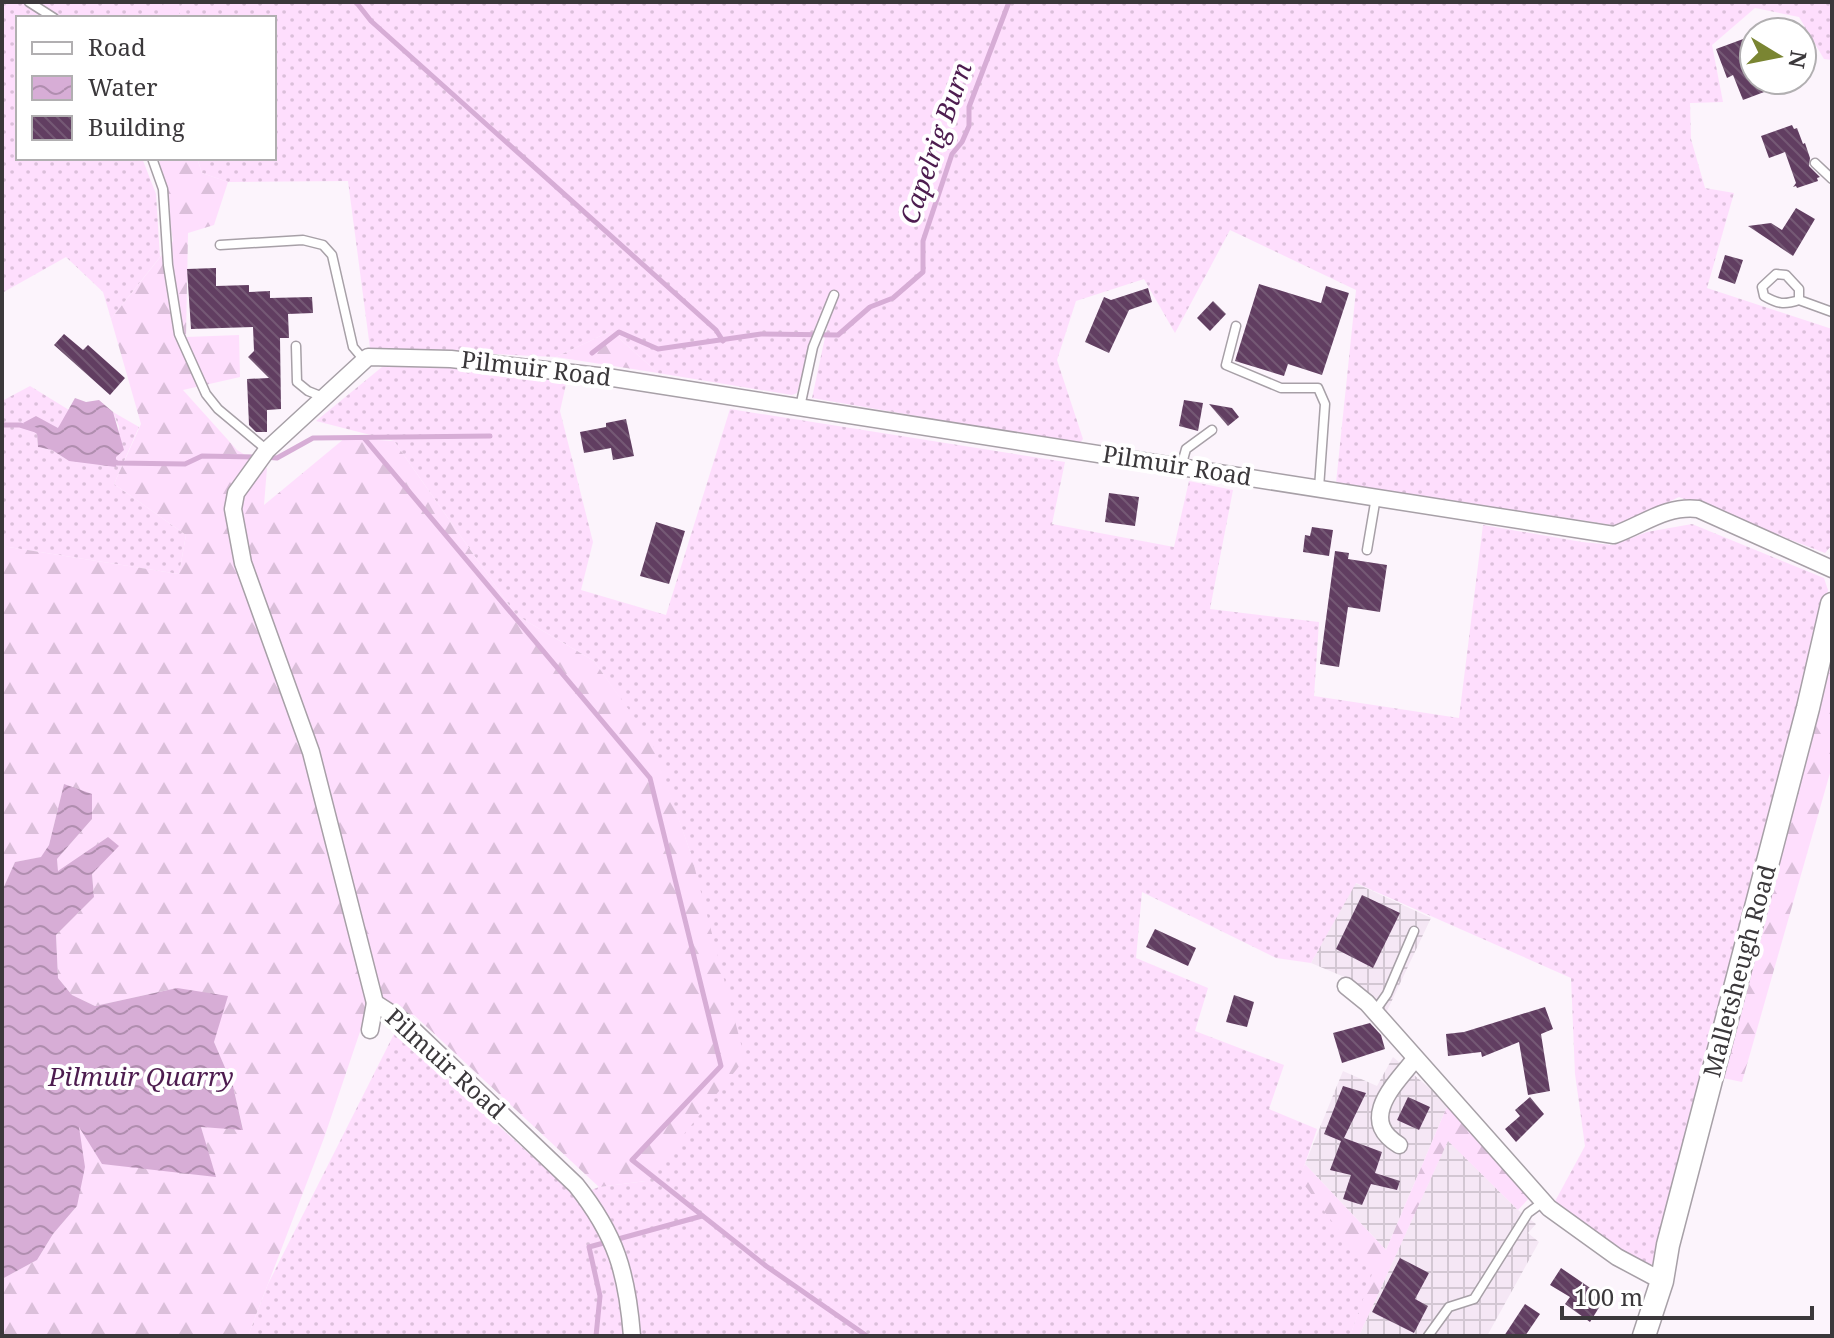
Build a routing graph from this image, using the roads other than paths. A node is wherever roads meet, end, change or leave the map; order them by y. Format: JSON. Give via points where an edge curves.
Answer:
{"nodes":[{"id":1,"x":29,"y":2,"type":"edge"},
{"id":2,"x":51,"y":16,"type":"edge"},
{"id":3,"x":153,"y":160,"type":"edge"},
{"id":4,"x":1815,"y":163,"type":"dead end"},
{"id":5,"x":1832,"y":179,"type":"edge"},
{"id":6,"x":220,"y":245,"type":"dead end"},
{"id":7,"x":834,"y":295,"type":"dead end"},
{"id":8,"x":1799,"y":300,"type":"junction"},
{"id":9,"x":1832,"y":312,"type":"edge"},
{"id":10,"x":1236,"y":326,"type":"dead end"},
{"id":11,"x":296,"y":346,"type":"dead end"},
{"id":12,"x":364,"y":360,"type":"junction"},
{"id":13,"x":324,"y":398,"type":"junction"},
{"id":14,"x":800,"y":407,"type":"junction"},
{"id":15,"x":1212,"y":430,"type":"dead end"},
{"id":16,"x":267,"y":450,"type":"junction"},
{"id":17,"x":1181,"y":467,"type":"junction"},
{"id":18,"x":1319,"y":488,"type":"junction"},
{"id":19,"x":1376,"y":497,"type":"junction"},
{"id":20,"x":1367,"y":550,"type":"dead end"},
{"id":21,"x":1832,"y":569,"type":"edge"},
{"id":22,"x":1832,"y":604,"type":"edge"},
{"id":23,"x":1414,"y":931,"type":"dead end"},
{"id":24,"x":1346,"y":986,"type":"dead end"},
{"id":25,"x":375,"y":1003,"type":"junction"},
{"id":26,"x":1375,"y":1011,"type":"junction"},
{"id":27,"x":370,"y":1030,"type":"dead end"},
{"id":28,"x":1415,"y":1059,"type":"junction"},
{"id":29,"x":1399,"y":1145,"type":"dead end"},
{"id":30,"x":1543,"y":1202,"type":"junction"},
{"id":31,"x":1662,"y":1281,"type":"junction"},
{"id":32,"x":632,"y":1336,"type":"edge"},
{"id":33,"x":1428,"y":1336,"type":"edge"},
{"id":34,"x":1644,"y":1336,"type":"edge"}],
"edges":[{"from":1,"to":2,"type":"lane"},
{"from":3,"to":16,"type":"lane","via":[[163,189],[179,334],[206,394]]},
{"from":4,"to":5,"type":"lane"},
{"from":6,"to":12,"type":"lane","via":[[303,240],[323,245],[332,255],[353,347]]},
{"from":7,"to":14,"type":"lane","via":[[813,347]]},
{"from":8,"to":8,"type":"lane","via":[[1777,303],[1764,296],[1762,287],[1776,274],[1786,275],[1799,289]]},
{"from":8,"to":9,"type":"lane"},
{"from":10,"to":18,"type":"lane","via":[[1226,365],[1281,388],[1318,388],[1325,404]]},
{"from":11,"to":13,"type":"lane","via":[[297,382]]},
{"from":12,"to":13,"type":"street","name":"Pilmuir Road"},
{"from":12,"to":14,"type":"street","name":"Pilmuir Road","via":[[451,359]]},
{"from":13,"to":16,"type":"street","name":"Pilmuir Road"},
{"from":14,"to":17,"type":"street","name":"Pilmuir Road"},
{"from":15,"to":17,"type":"lane","via":[[1186,449]]},
{"from":16,"to":25,"type":"street","name":"Pilmuir Road","via":[[236,493],[236,532],[311,752]]},
{"from":17,"to":18,"type":"street","name":"Pilmuir Road"},
{"from":18,"to":19,"type":"street","name":"Pilmuir Road"},
{"from":19,"to":20,"type":"lane"},
{"from":19,"to":21,"type":"street","name":"Pilmuir Road","via":[[1614,535],[1658,515],[1684,507],[1698,509]]},
{"from":22,"to":31,"type":"street","name":"Malletsheugh Road"},
{"from":23,"to":26,"type":"lane"},
{"from":24,"to":26,"type":"street"},
{"from":25,"to":27,"type":"street"},
{"from":25,"to":32,"type":"street","name":"Pilmuir Road","via":[[406,1023],[599,1213],[617,1251]]},
{"from":26,"to":28,"type":"street"},
{"from":28,"to":29,"type":"street","via":[[1378,1115],[1380,1129]]},
{"from":28,"to":30,"type":"street"},
{"from":30,"to":31,"type":"street","via":[[1617,1257]]},
{"from":30,"to":33,"type":"lane","via":[[1528,1213],[1474,1299],[1449,1307]]},
{"from":31,"to":34,"type":"street","name":"Malletsheugh Road"}]}
